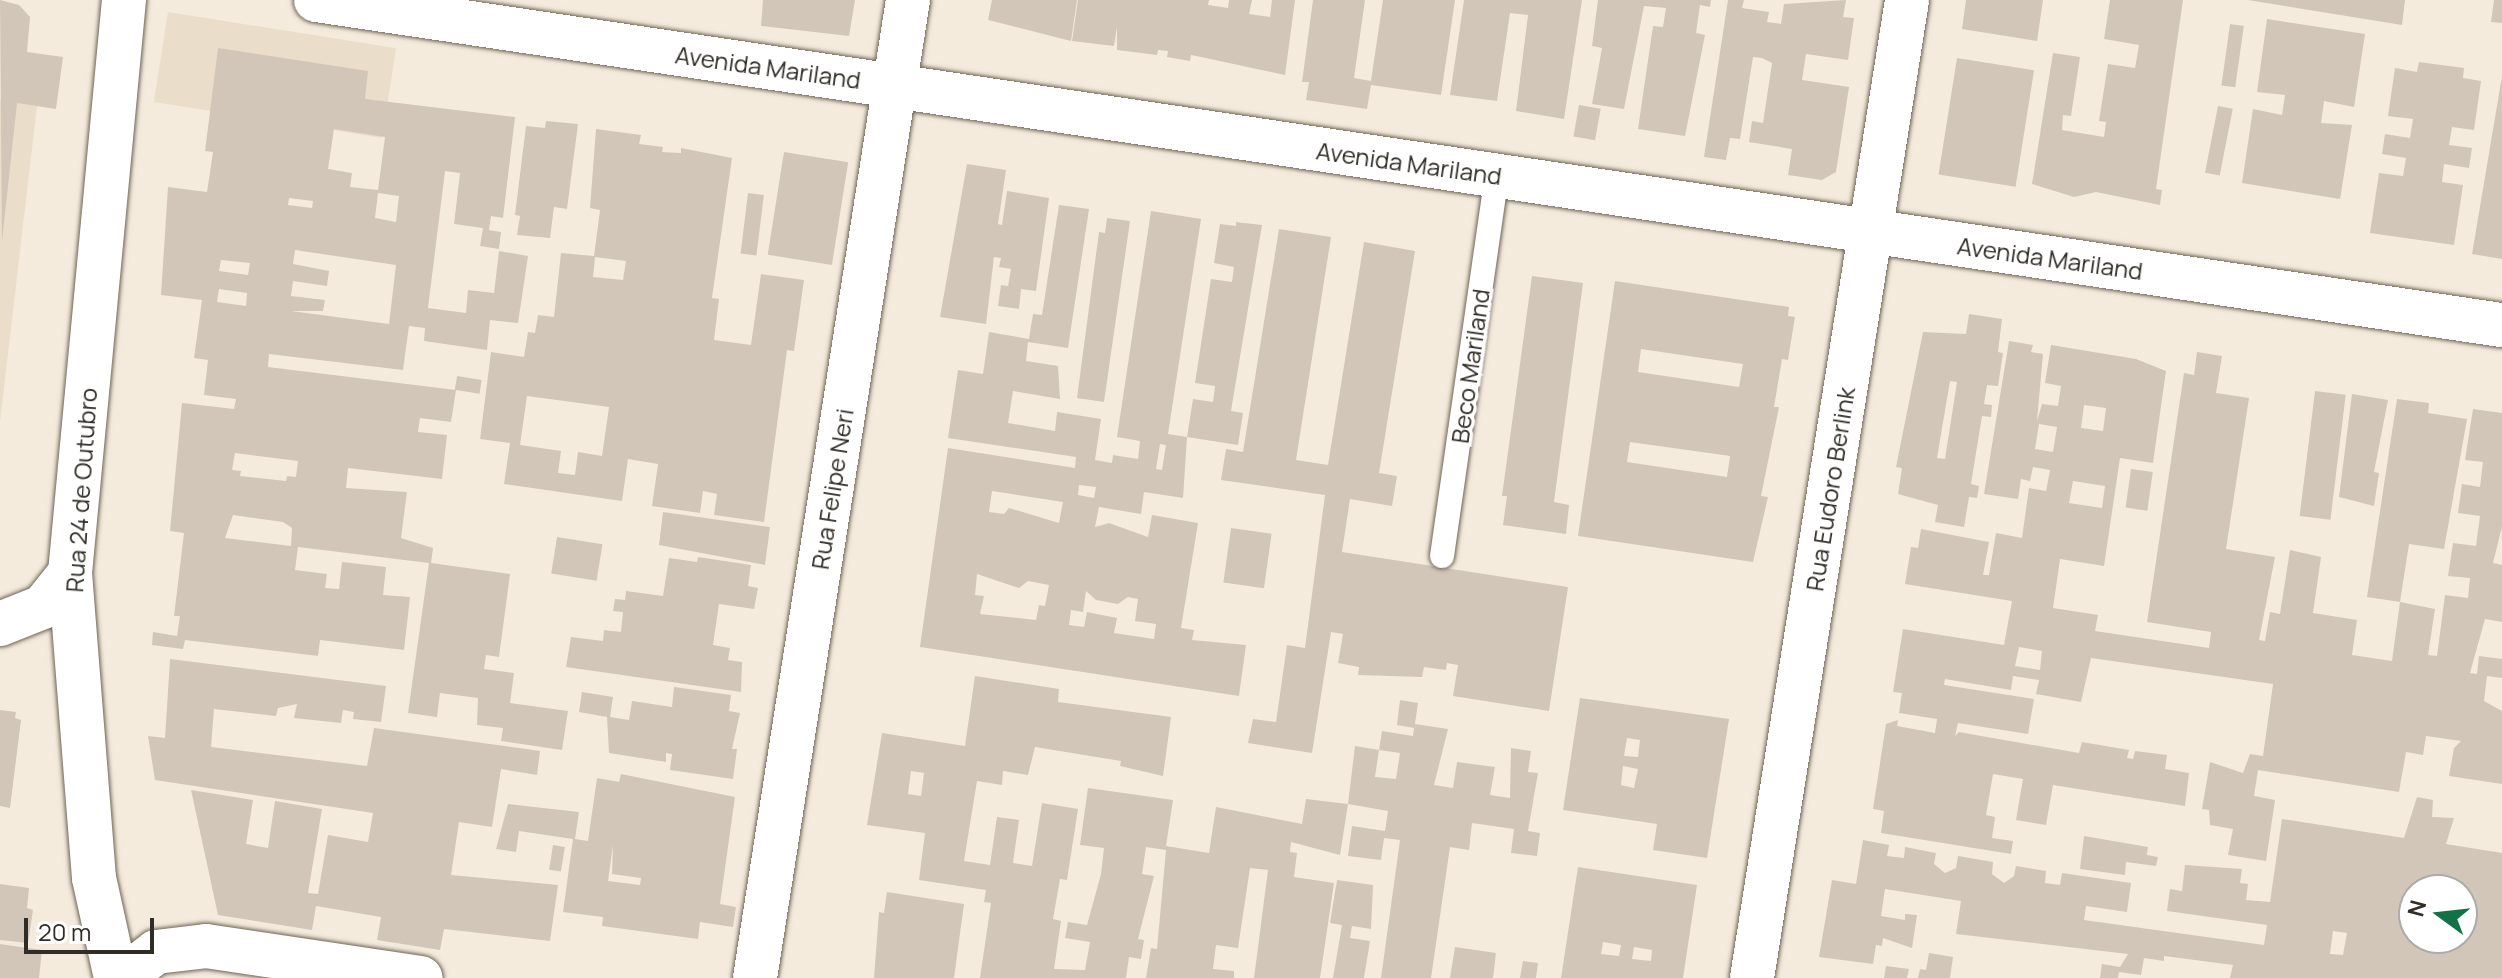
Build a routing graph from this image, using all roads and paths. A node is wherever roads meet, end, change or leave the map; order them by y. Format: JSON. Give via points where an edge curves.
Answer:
{"nodes":[{"id":1,"x":124,"y":0,"type":"edge"},
{"id":2,"x":316,"y":0,"type":"edge"},
{"id":3,"x":908,"y":0,"type":"edge"},
{"id":4,"x":1907,"y":0,"type":"edge"},
{"id":5,"x":895,"y":86,"type":"junction"},
{"id":6,"x":1497,"y":176,"type":"junction"},
{"id":7,"x":1871,"y":232,"type":"junction"},
{"id":8,"x":2502,"y":325,"type":"edge"},
{"id":9,"x":1442,"y":556,"type":"dead end"},
{"id":10,"x":70,"y":573,"type":"junction"},
{"id":11,"x":0,"y":624,"type":"edge"},
{"id":12,"x":119,"y":978,"type":"edge"},
{"id":13,"x":421,"y":978,"type":"edge"},
{"id":14,"x":755,"y":978,"type":"edge"},
{"id":15,"x":1752,"y":978,"type":"edge"}],
"edges":[{"from":1,"to":10,"type":"street","name":"Rua 24 de Outubro"},
{"from":2,"to":5,"type":"street","name":"Avenida Mariland"},
{"from":3,"to":5,"type":"street","name":"Rua Felipe Neri"},
{"from":4,"to":7,"type":"street","name":"Rua Eudoro Berlink"},
{"from":5,"to":6,"type":"street","name":"Avenida Mariland"},
{"from":5,"to":14,"type":"street","name":"Rua Felipe Neri"},
{"from":6,"to":7,"type":"street","name":"Avenida Mariland"},
{"from":6,"to":9,"type":"lane","name":"Beco Mariland"},
{"from":7,"to":8,"type":"street","name":"Avenida Mariland"},
{"from":7,"to":15,"type":"street","name":"Rua Eudoro Berlink"},
{"from":10,"to":11,"type":"street","via":[[43,607]]},
{"from":10,"to":12,"type":"street","name":"Rua 24 de Outubro","via":[[94,878]]},
{"from":12,"to":13,"type":"street","via":[[156,952],[206,946]]}]}
